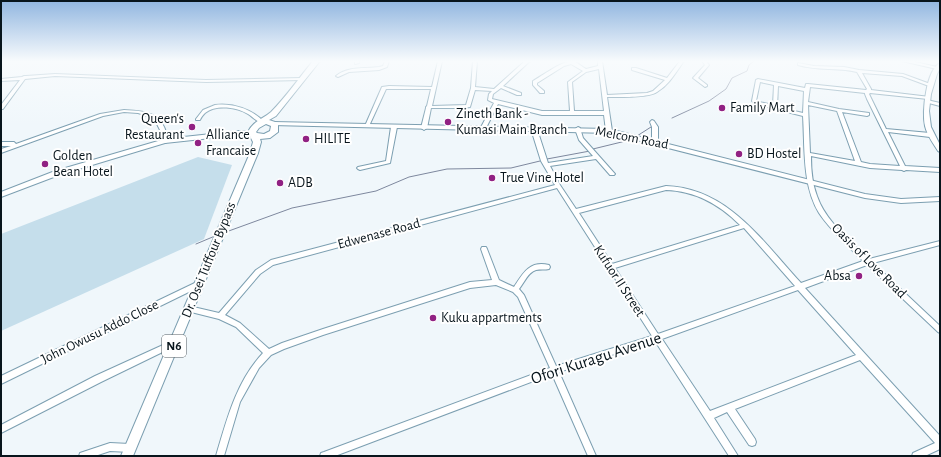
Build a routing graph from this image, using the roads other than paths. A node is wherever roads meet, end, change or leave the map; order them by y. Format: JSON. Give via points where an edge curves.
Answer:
{"nodes":[{"id":1,"x":20,"y":82,"type":"edge"},
{"id":2,"x":300,"y":82,"type":"edge"},
{"id":3,"x":434,"y":82,"type":"edge"},
{"id":4,"x":473,"y":82,"type":"edge"},
{"id":5,"x":504,"y":82,"type":"edge"},
{"id":6,"x":535,"y":82,"type":"edge"},
{"id":7,"x":572,"y":82,"type":"edge"},
{"id":8,"x":603,"y":82,"type":"edge"},
{"id":9,"x":665,"y":82,"type":"edge"},
{"id":10,"x":700,"y":82,"type":"edge"},
{"id":11,"x":757,"y":82,"type":"edge"},
{"id":12,"x":768,"y":82,"type":"edge"},
{"id":13,"x":865,"y":82,"type":"edge"},
{"id":14,"x":924,"y":82,"type":"edge"},
{"id":15,"x":776,"y":84,"type":"junction"},
{"id":16,"x":931,"y":85,"type":"joint"},
{"id":17,"x":500,"y":86,"type":"junction"},
{"id":18,"x":705,"y":86,"type":"dead end"},
{"id":19,"x":432,"y":88,"type":"junction"},
{"id":20,"x":473,"y":88,"type":"junction"},
{"id":21,"x":495,"y":90,"type":"junction"},
{"id":22,"x":806,"y":90,"type":"junction"},
{"id":23,"x":869,"y":91,"type":"junction"},
{"id":24,"x":542,"y":92,"type":"dead end"},
{"id":25,"x":519,"y":94,"type":"dead end"},
{"id":26,"x":605,"y":96,"type":"junction"},
{"id":27,"x":927,"y":99,"type":"junction"},
{"id":28,"x":497,"y":102,"type":"junction"},
{"id":29,"x":806,"y":103,"type":"junction"},
{"id":30,"x":940,"y":105,"type":"edge"},
{"id":31,"x":428,"y":107,"type":"junction"},
{"id":32,"x":1,"y":108,"type":"edge"},
{"id":33,"x":775,"y":108,"type":"junction"},
{"id":34,"x":839,"y":110,"type":"junction"},
{"id":35,"x":572,"y":112,"type":"junction"},
{"id":36,"x":607,"y":113,"type":"junction"},
{"id":37,"x":273,"y":114,"type":"junction"},
{"id":38,"x":867,"y":114,"type":"dead end"},
{"id":39,"x":806,"y":115,"type":"junction"},
{"id":40,"x":198,"y":120,"type":"dead end"},
{"id":41,"x":652,"y":122,"type":"dead end"},
{"id":42,"x":259,"y":124,"type":"junction"},
{"id":43,"x":366,"y":126,"type":"junction"},
{"id":44,"x":394,"y":127,"type":"junction"},
{"id":45,"x":273,"y":128,"type":"junction"},
{"id":46,"x":424,"y":128,"type":"junction"},
{"id":47,"x":483,"y":129,"type":"junction"},
{"id":48,"x":534,"y":129,"type":"junction"},
{"id":49,"x":578,"y":129,"type":"junction"},
{"id":50,"x":884,"y":130,"type":"junction"},
{"id":51,"x":609,"y":131,"type":"junction"},
{"id":52,"x":239,"y":133,"type":"junction"},
{"id":53,"x":254,"y":135,"type":"junction"},
{"id":54,"x":931,"y":137,"type":"junction"},
{"id":55,"x":940,"y":140,"type":"edge"},
{"id":56,"x":166,"y":141,"type":"junction"},
{"id":57,"x":655,"y":142,"type":"junction"},
{"id":58,"x":1,"y":144,"type":"edge"},
{"id":59,"x":18,"y":144,"type":"junction"},
{"id":60,"x":940,"y":150,"type":"edge"},
{"id":61,"x":1,"y":151,"type":"edge"},
{"id":62,"x":254,"y":153,"type":"junction"},
{"id":63,"x":808,"y":154,"type":"junction"},
{"id":64,"x":597,"y":157,"type":"junction"},
{"id":65,"x":546,"y":164,"type":"junction"},
{"id":66,"x":859,"y":164,"type":"junction"},
{"id":67,"x":360,"y":168,"type":"dead end"},
{"id":68,"x":904,"y":168,"type":"junction"},
{"id":69,"x":940,"y":170,"type":"edge"},
{"id":70,"x":612,"y":174,"type":"dead end"},
{"id":71,"x":811,"y":184,"type":"junction"},
{"id":72,"x":558,"y":186,"type":"junction"},
{"id":73,"x":1,"y":195,"type":"edge"},
{"id":74,"x":940,"y":199,"type":"edge"},
{"id":75,"x":575,"y":212,"type":"junction"},
{"id":76,"x":744,"y":226,"type":"junction"},
{"id":77,"x":940,"y":243,"type":"edge"},
{"id":78,"x":484,"y":249,"type":"dead end"},
{"id":79,"x":868,"y":262,"type":"junction"},
{"id":80,"x":547,"y":267,"type":"dead end"},
{"id":81,"x":610,"y":267,"type":"junction"},
{"id":82,"x":496,"y":282,"type":"junction"},
{"id":83,"x":199,"y":284,"type":"junction"},
{"id":84,"x":800,"y":287,"type":"junction"},
{"id":85,"x":514,"y":290,"type":"junction"},
{"id":86,"x":189,"y":309,"type":"junction"},
{"id":87,"x":220,"y":316,"type":"junction"},
{"id":88,"x":940,"y":330,"type":"edge"},
{"id":89,"x":656,"y":338,"type":"junction"},
{"id":90,"x":175,"y":343,"type":"junction"},
{"id":91,"x":268,"y":353,"type":"junction"},
{"id":92,"x":861,"y":356,"type":"junction"},
{"id":93,"x":554,"y":370,"type":"junction"},
{"id":94,"x":1,"y":380,"type":"edge"},
{"id":95,"x":728,"y":408,"type":"junction"},
{"id":96,"x":708,"y":416,"type":"junction"},
{"id":97,"x":1,"y":429,"type":"edge"},
{"id":98,"x":752,"y":442,"type":"dead end"},
{"id":99,"x":940,"y":442,"type":"edge"},
{"id":100,"x":940,"y":445,"type":"edge"},
{"id":101,"x":128,"y":452,"type":"edge"},
{"id":102,"x":84,"y":456,"type":"edge"},
{"id":103,"x":220,"y":456,"type":"edge"},
{"id":104,"x":324,"y":456,"type":"edge"},
{"id":105,"x":592,"y":456,"type":"edge"},
{"id":106,"x":734,"y":456,"type":"edge"},
{"id":107,"x":916,"y":456,"type":"edge"}],
"edges":[{"from":1,"to":32,"type":"street"},
{"from":2,"to":37,"type":"highway"},
{"from":3,"to":19,"type":"street"},
{"from":4,"to":20,"type":"street"},
{"from":5,"to":17,"type":"street"},
{"from":6,"to":24,"type":"street"},
{"from":7,"to":35,"type":"street"},
{"from":8,"to":26,"type":"street"},
{"from":9,"to":26,"type":"street","via":[[653,92]]},
{"from":10,"to":18,"type":"street"},
{"from":11,"to":33,"type":"street","via":[[754,101]]},
{"from":12,"to":15,"type":"street"},
{"from":13,"to":23,"type":"street"},
{"from":14,"to":16,"type":"street"},
{"from":15,"to":22,"type":"street"},
{"from":15,"to":33,"type":"street"},
{"from":16,"to":27,"type":"main road"},
{"from":17,"to":21,"type":"street"},
{"from":17,"to":25,"type":"street"},
{"from":19,"to":31,"type":"street"},
{"from":19,"to":43,"type":"street","via":[[384,88]]},
{"from":20,"to":21,"type":"street"},
{"from":20,"to":31,"type":"street","via":[[466,107]]},
{"from":21,"to":28,"type":"street","via":[[489,98]]},
{"from":22,"to":23,"type":"street","via":[[810,84]]},
{"from":22,"to":29,"type":"street","name":"Oasis of Love Road"},
{"from":23,"to":27,"type":"street"},
{"from":23,"to":50,"type":"street","via":[[867,94]]},
{"from":26,"to":36,"type":"street"},
{"from":27,"to":30,"type":"street"},
{"from":27,"to":54,"type":"main road","via":[[926,121]]},
{"from":28,"to":35,"type":"street","via":[[542,113]]},
{"from":28,"to":47,"type":"street"},
{"from":29,"to":34,"type":"street"},
{"from":29,"to":39,"type":"street","name":"Oasis of Love Road"},
{"from":31,"to":46,"type":"street"},
{"from":33,"to":39,"type":"street"},
{"from":34,"to":38,"type":"street"},
{"from":34,"to":66,"type":"street"},
{"from":35,"to":36,"type":"street"},
{"from":36,"to":51,"type":"street"},
{"from":37,"to":42,"type":"highway"},
{"from":37,"to":45,"type":"highway"},
{"from":39,"to":63,"type":"street","name":"Oasis of Love Road"},
{"from":40,"to":42,"type":"street","via":[[207,109],[232,107],[247,112]]},
{"from":41,"to":57,"type":"street","via":[[655,127]]},
{"from":42,"to":45,"type":"highway","via":[[267,122]]},
{"from":42,"to":52,"type":"main road"},
{"from":42,"to":53,"type":"highway","number":"N6","via":[[252,129]]},
{"from":43,"to":44,"type":"main road","name":"Melcom Road"},
{"from":43,"to":45,"type":"main road","name":"Melcom Road","via":[[293,125]]},
{"from":44,"to":46,"type":"main road","name":"Melcom Road"},
{"from":44,"to":67,"type":"street","via":[[388,162]]},
{"from":45,"to":53,"type":"highway","via":[[262,137]]},
{"from":45,"to":62,"type":"highway","name":"Dr. Osei Tuffour Bypass","number":"N6"},
{"from":46,"to":47,"type":"main road","name":"Melcom Road"},
{"from":47,"to":48,"type":"main road","name":"Melcom Road"},
{"from":48,"to":49,"type":"main road","name":"Melcom Road"},
{"from":48,"to":65,"type":"street","name":"Kufuor II Street"},
{"from":49,"to":51,"type":"main road","name":"Melcom Road"},
{"from":49,"to":64,"type":"street","via":[[580,137]]},
{"from":50,"to":54,"type":"street"},
{"from":50,"to":68,"type":"street"},
{"from":51,"to":57,"type":"main road","name":"Melcom Road"},
{"from":52,"to":53,"type":"main road"},
{"from":52,"to":56,"type":"main road"},
{"from":53,"to":62,"type":"highway","name":"Dr. Osei Tuffour Bypass","number":"N6","via":[[257,142]]},
{"from":54,"to":55,"type":"street"},
{"from":54,"to":60,"type":"main road"},
{"from":56,"to":59,"type":"street","via":[[158,121],[152,116],[129,111],[102,115]]},
{"from":56,"to":73,"type":"main road","via":[[57,173]]},
{"from":57,"to":71,"type":"main road","name":"Melcom Road"},
{"from":58,"to":59,"type":"street"},
{"from":59,"to":61,"type":"street"},
{"from":62,"to":83,"type":"highway","name":"Dr. Osei Tuffour Bypass","number":"N6"},
{"from":63,"to":66,"type":"street"},
{"from":63,"to":71,"type":"street","name":"Oasis of Love Road"},
{"from":64,"to":65,"type":"street"},
{"from":64,"to":70,"type":"street"},
{"from":65,"to":72,"type":"street","name":"Kufuor II Street"},
{"from":66,"to":68,"type":"street"},
{"from":68,"to":69,"type":"street"},
{"from":71,"to":74,"type":"main road","name":"Melcom Road","via":[[888,200]]},
{"from":71,"to":79,"type":"street","name":"Oasis of Love Road","via":[[825,218]]},
{"from":72,"to":75,"type":"street","name":"Kufuor II Street"},
{"from":72,"to":87,"type":"street","name":"Edwenase Road","via":[[271,263],[258,272]]},
{"from":75,"to":76,"type":"street","via":[[658,189],[673,188],[694,192],[712,200]]},
{"from":75,"to":81,"type":"street","name":"Kufuor II Street"},
{"from":76,"to":81,"type":"street"},
{"from":76,"to":84,"type":"street"},
{"from":77,"to":79,"type":"street","name":"Ofori Kuragu Avenue"},
{"from":78,"to":82,"type":"street"},
{"from":79,"to":84,"type":"street","name":"Ofori Kuragu Avenue"},
{"from":79,"to":88,"type":"street","name":"Oasis of Love Road"},
{"from":80,"to":85,"type":"street","via":[[532,268]]},
{"from":81,"to":89,"type":"street","name":"Kufuor II Street"},
{"from":82,"to":85,"type":"street"},
{"from":82,"to":91,"type":"street","via":[[470,285],[323,332]]},
{"from":83,"to":86,"type":"highway","name":"Dr. Osei Tuffour Bypass","number":"N6"},
{"from":83,"to":94,"type":"street","name":"John Owusu Addo Close"},
{"from":84,"to":89,"type":"street","name":"Ofori Kuragu Avenue"},
{"from":84,"to":92,"type":"street"},
{"from":85,"to":93,"type":"street","via":[[521,295]]},
{"from":86,"to":87,"type":"street"},
{"from":86,"to":90,"type":"highway","name":"Dr. Osei Tuffour Bypass","number":"N6"},
{"from":87,"to":91,"type":"street","via":[[238,325]]},
{"from":89,"to":93,"type":"street","name":"Ofori Kuragu Avenue"},
{"from":89,"to":96,"type":"street","name":"Kufuor II Street"},
{"from":90,"to":97,"type":"street"},
{"from":90,"to":101,"type":"highway","name":"Dr. Osei Tuffour Bypass","number":"N6"},
{"from":91,"to":103,"type":"street","via":[[256,366],[237,401]]},
{"from":92,"to":95,"type":"street"},
{"from":92,"to":99,"type":"street"},
{"from":93,"to":104,"type":"street","name":"Ofori Kuragu Avenue"},
{"from":93,"to":105,"type":"street"},
{"from":95,"to":96,"type":"street"},
{"from":95,"to":98,"type":"street"},
{"from":96,"to":106,"type":"street","name":"Kufuor II Street"},
{"from":100,"to":107,"type":"street"},
{"from":101,"to":102,"type":"street","via":[[110,447]]}]}
